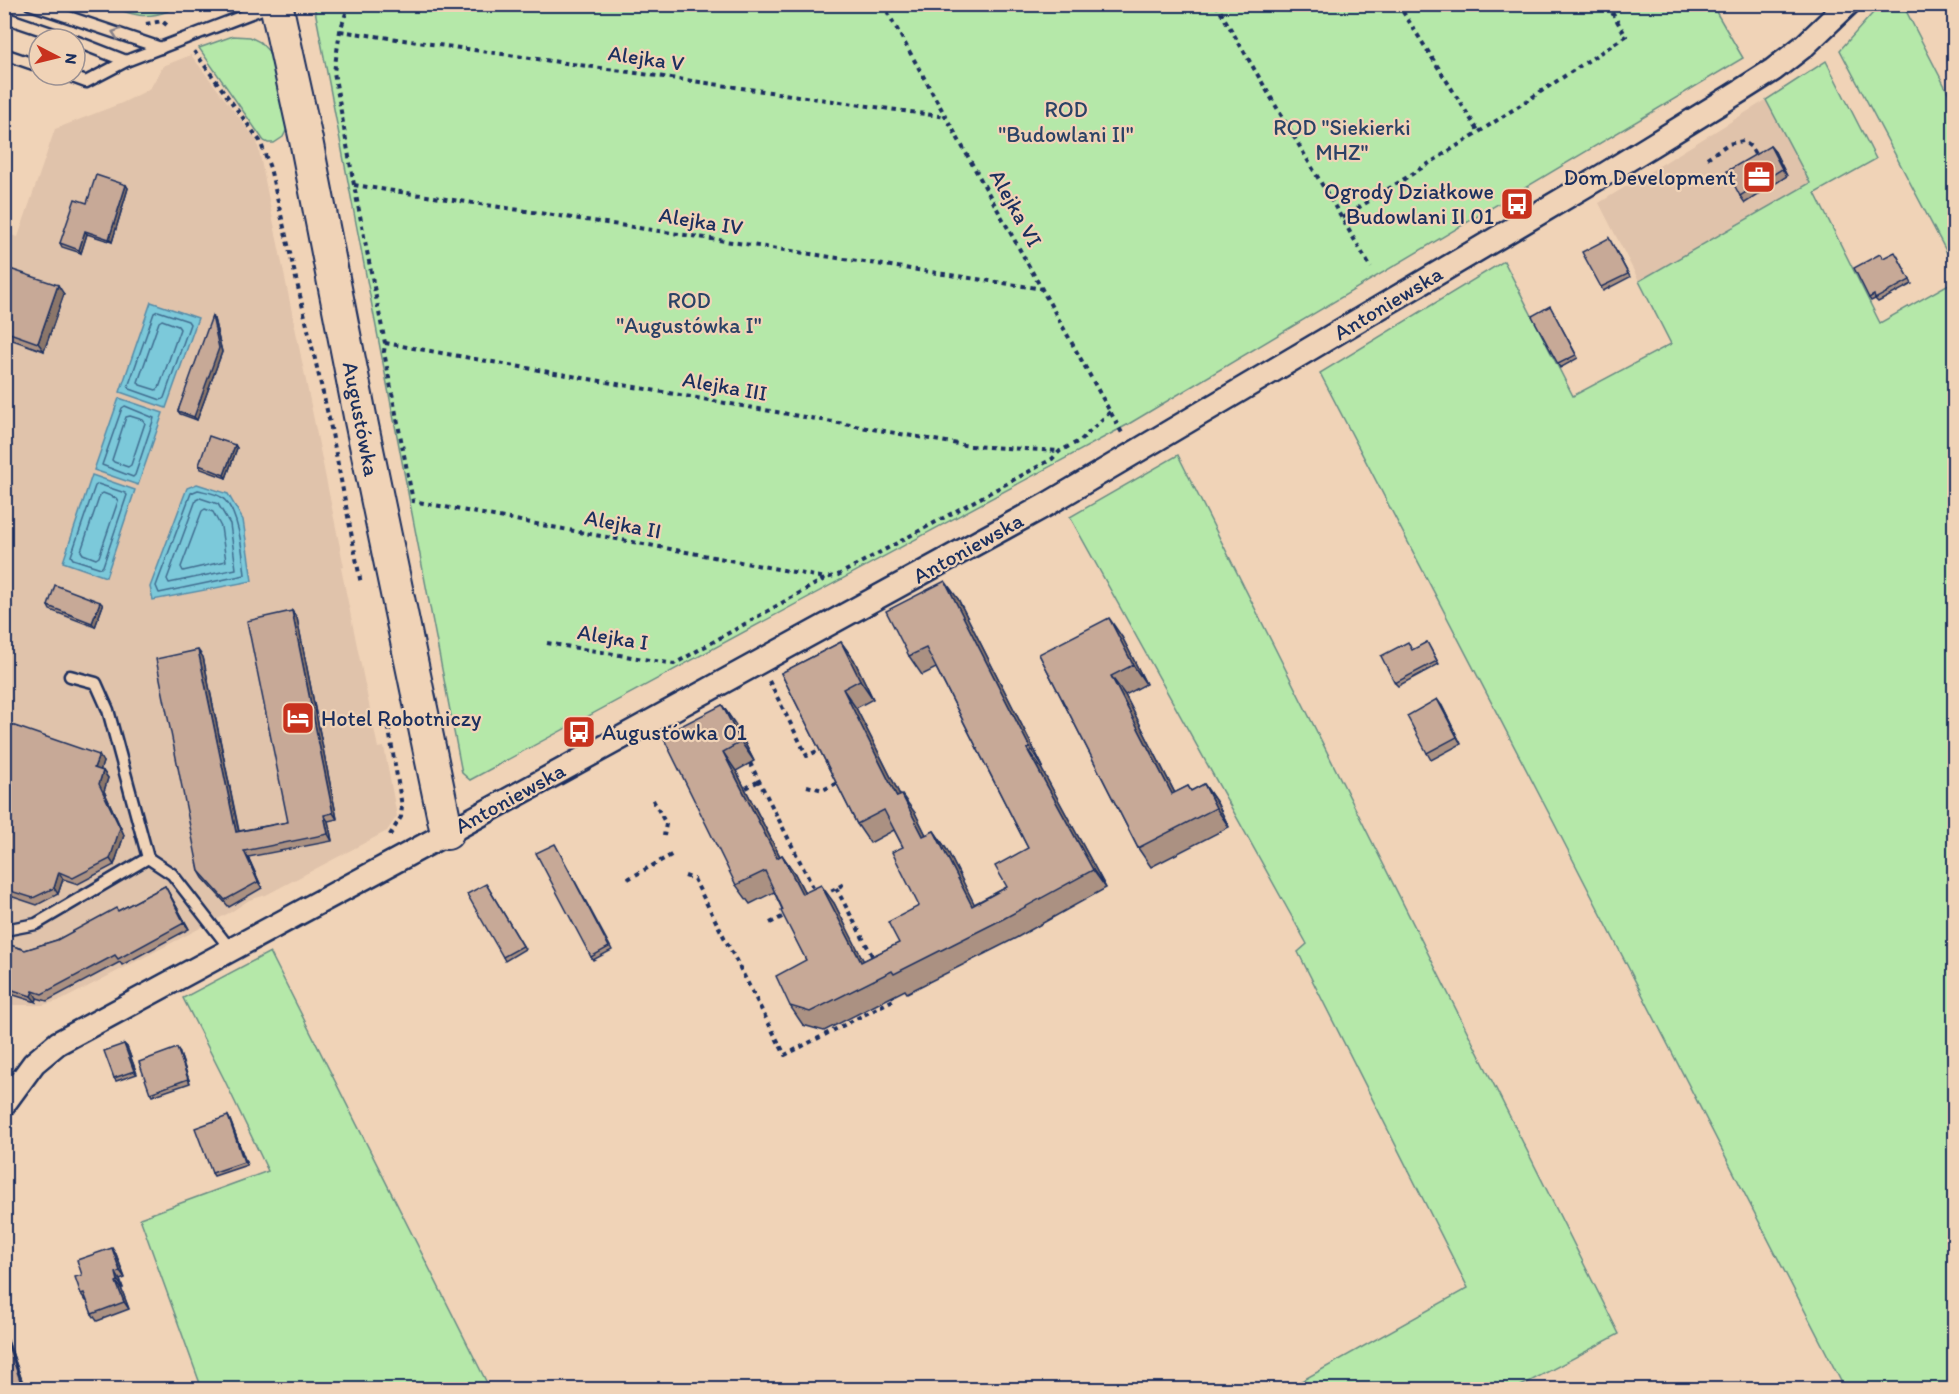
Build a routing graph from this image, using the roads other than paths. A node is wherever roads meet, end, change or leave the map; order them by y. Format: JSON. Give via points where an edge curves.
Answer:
{"nodes":[{"id":1,"x":30,"y":4,"type":"edge"},
{"id":2,"x":274,"y":4,"type":"edge"},
{"id":3,"x":1848,"y":4,"type":"edge"},
{"id":4,"x":4,"y":17,"type":"edge"},
{"id":5,"x":34,"y":27,"type":"edge"},
{"id":6,"x":87,"y":45,"type":"edge"},
{"id":7,"x":161,"y":48,"type":"junction"},
{"id":8,"x":4,"y":54,"type":"edge"},
{"id":9,"x":126,"y":60,"type":"junction"},
{"id":10,"x":27,"y":62,"type":"edge"},
{"id":11,"x":87,"y":80,"type":"edge"},
{"id":12,"x":70,"y":676,"type":"dead end"},
{"id":13,"x":447,"y":833,"type":"junction"},
{"id":14,"x":148,"y":858,"type":"junction"},
{"id":15,"x":4,"y":927,"type":"edge"},
{"id":16,"x":231,"y":950,"type":"junction"},
{"id":17,"x":4,"y":1104,"type":"edge"}],
"edges":[{"from":7,"to":1,"type":"lane","one_way":true},
{"from":2,"to":7,"type":"lane"},
{"from":2,"to":13,"type":"street","name":"Augustówka","via":[[304,129]]},
{"from":3,"to":13,"type":"street","name":"Antoniewska","via":[[1773,70],[1602,176],[1046,505]]},
{"from":4,"to":5,"type":"lane"},
{"from":6,"to":9,"type":"lane"},
{"from":7,"to":9,"type":"lane"},
{"from":8,"to":10,"type":"lane"},
{"from":9,"to":11,"type":"lane"},
{"from":12,"to":14,"type":"lane","via":[[96,683],[108,710]]},
{"from":13,"to":16,"type":"street","name":"Antoniewska"},
{"from":14,"to":15,"type":"lane","via":[[36,924]]},
{"from":14,"to":16,"type":"lane","via":[[172,874]]},
{"from":16,"to":17,"type":"street","name":"Antoniewska","via":[[58,1043],[34,1063]]}]}
